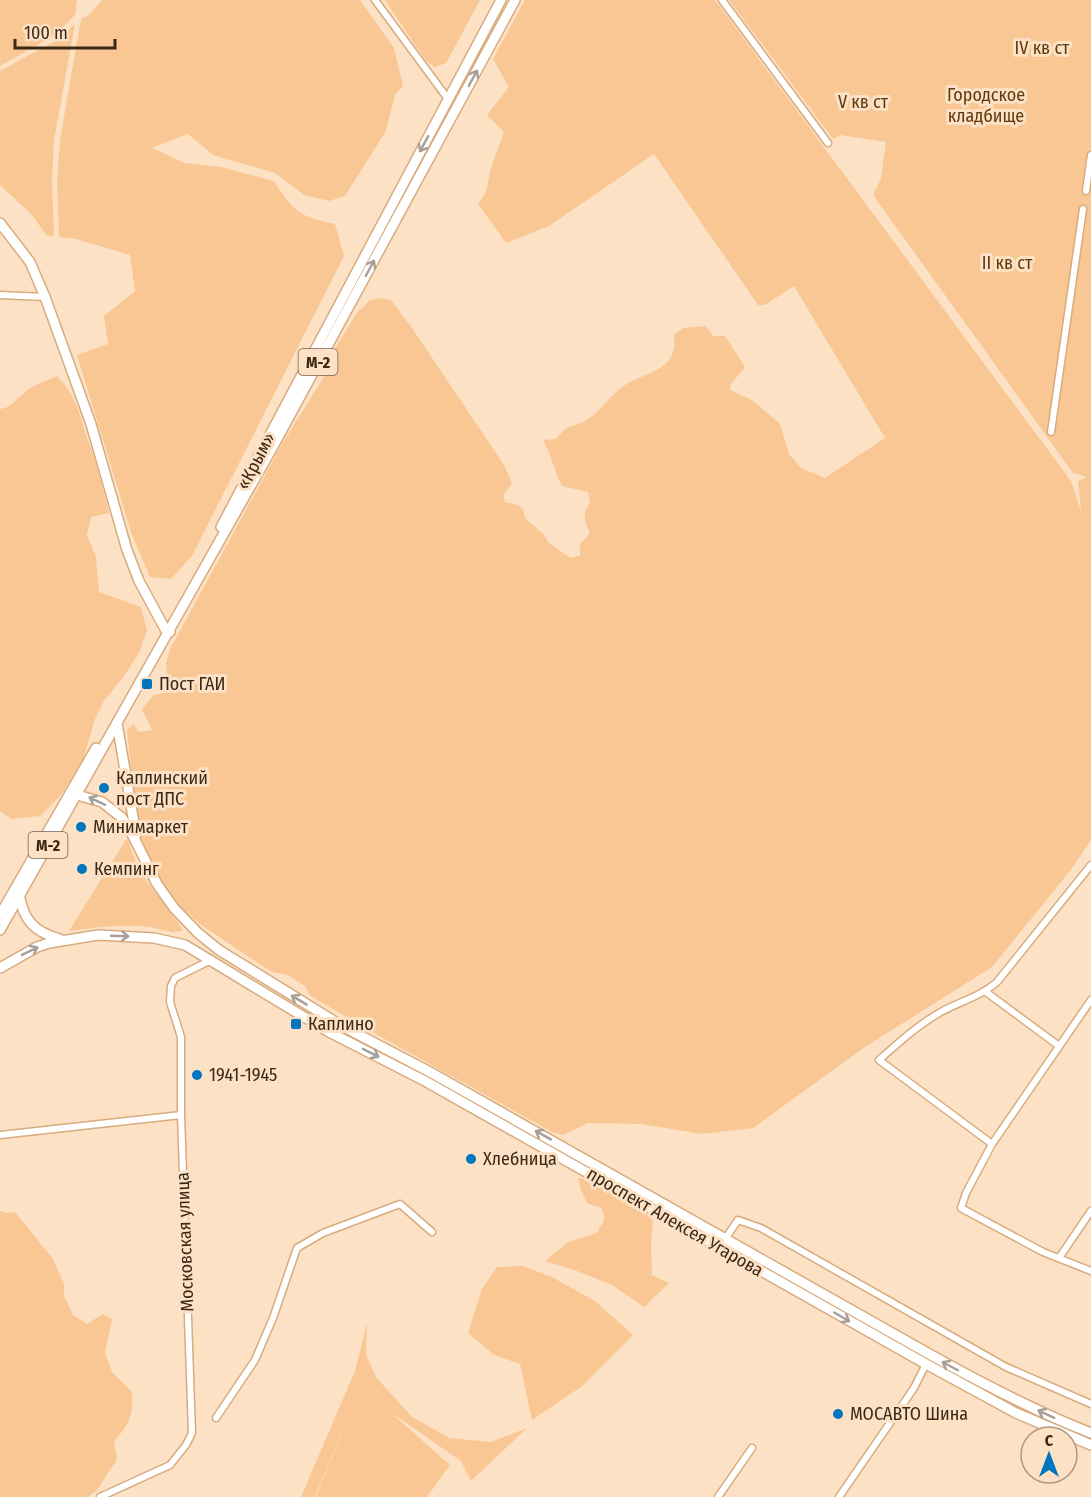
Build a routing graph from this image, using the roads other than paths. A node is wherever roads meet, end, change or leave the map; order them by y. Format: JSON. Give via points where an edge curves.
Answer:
{"nodes":[{"id":1,"x":375,"y":0,"type":"edge"},
{"id":2,"x":501,"y":0,"type":"edge"},
{"id":3,"x":515,"y":0,"type":"edge"},
{"id":4,"x":722,"y":0,"type":"edge"},
{"id":5,"x":448,"y":99,"type":"junction"},
{"id":6,"x":458,"y":107,"type":"junction"},
{"id":7,"x":828,"y":143,"type":"dead end"},
{"id":8,"x":1091,"y":154,"type":"edge"},
{"id":9,"x":1086,"y":191,"type":"dead end"},
{"id":10,"x":1083,"y":209,"type":"dead end"},
{"id":11,"x":0,"y":223,"type":"edge"},
{"id":12,"x":0,"y":295,"type":"edge"},
{"id":13,"x":45,"y":297,"type":"junction"},
{"id":14,"x":1051,"y":432,"type":"dead end"},
{"id":15,"x":167,"y":630,"type":"junction"},
{"id":16,"x":117,"y":723,"type":"junction"},
{"id":17,"x":74,"y":794,"type":"junction"},
{"id":18,"x":138,"y":846,"type":"junction"},
{"id":19,"x":1091,"y":865,"type":"edge"},
{"id":20,"x":19,"y":881,"type":"junction"},
{"id":21,"x":18,"y":895,"type":"junction"},
{"id":22,"x":0,"y":915,"type":"edge"},
{"id":23,"x":0,"y":930,"type":"edge"},
{"id":24,"x":62,"y":940,"type":"junction"},
{"id":25,"x":219,"y":950,"type":"junction"},
{"id":26,"x":212,"y":960,"type":"junction"},
{"id":27,"x":0,"y":968,"type":"edge"},
{"id":28,"x":986,"y":992,"type":"junction"},
{"id":29,"x":1091,"y":1000,"type":"edge"},
{"id":30,"x":1059,"y":1046,"type":"junction"},
{"id":31,"x":428,"y":1076,"type":"junction"},
{"id":32,"x":181,"y":1115,"type":"junction"},
{"id":33,"x":0,"y":1135,"type":"edge"},
{"id":34,"x":992,"y":1144,"type":"junction"},
{"id":35,"x":1091,"y":1211,"type":"edge"},
{"id":36,"x":432,"y":1232,"type":"dead end"},
{"id":37,"x":724,"y":1239,"type":"junction"},
{"id":38,"x":1059,"y":1258,"type":"junction"},
{"id":39,"x":1091,"y":1271,"type":"edge"},
{"id":40,"x":928,"y":1360,"type":"junction"},
{"id":41,"x":1091,"y":1404,"type":"edge"},
{"id":42,"x":216,"y":1418,"type":"dead end"},
{"id":43,"x":1091,"y":1432,"type":"edge"},
{"id":44,"x":1091,"y":1445,"type":"edge"},
{"id":45,"x":752,"y":1448,"type":"dead end"},
{"id":46,"x":100,"y":1497,"type":"edge"},
{"id":47,"x":718,"y":1497,"type":"edge"},
{"id":48,"x":839,"y":1497,"type":"edge"}],
"edges":[{"from":1,"to":5,"type":"street"},
{"from":2,"to":5,"type":"main road","name":"«Крым»","number":"М-2"},
{"from":6,"to":3,"type":"main road","name":"«Крым»","number":"М-2","one_way":true},
{"from":4,"to":7,"type":"street"},
{"from":5,"to":6,"type":"main road"},
{"from":5,"to":15,"type":"main road","name":"«Крым»","number":"М-2","one_way":true},
{"from":15,"to":6,"type":"main road","name":"«Крым»","number":"М-2","one_way":true},
{"from":8,"to":9,"type":"street"},
{"from":10,"to":14,"type":"street"},
{"from":11,"to":13,"type":"main road","via":[[30,262]]},
{"from":12,"to":13,"type":"street"},
{"from":13,"to":15,"type":"main road","via":[[91,424],[131,560]]},
{"from":15,"to":16,"type":"main road","name":"«Крым»","number":"М-2"},
{"from":15,"to":17,"type":"main road","name":"«Крым»","number":"М-2"},
{"from":16,"to":17,"type":"main road","name":"«Крым»","number":"М-2"},
{"from":16,"to":18,"type":"main road"},
{"from":18,"to":17,"type":"main road","name":"проспект Алексея Угарова","one_way":true,"via":[[121,817],[102,802]]},
{"from":17,"to":20,"type":"main road","name":"«Крым»","number":"М-2"},
{"from":17,"to":21,"type":"main road","name":"«Крым»","number":"М-2"},
{"from":18,"to":25,"type":"main road","name":"проспект Алексея Угарова","via":[[174,908]]},
{"from":19,"to":28,"type":"street"},
{"from":20,"to":21,"type":"main road"},
{"from":20,"to":22,"type":"main road","name":"«Крым»","number":"М-2"},
{"from":21,"to":23,"type":"main road","number":"М-2"},
{"from":21,"to":24,"type":"main road","via":[[29,922],[39,932]]},
{"from":24,"to":26,"type":"main road","name":"проспект Алексея Угарова","one_way":true,"via":[[98,935],[154,938],[185,945]]},
{"from":27,"to":24,"type":"main road","name":"проспект Алексея Угарова","one_way":true,"via":[[37,947]]},
{"from":25,"to":26,"type":"main road"},
{"from":31,"to":25,"type":"main road","name":"проспект Алексея Угарова","one_way":true},
{"from":26,"to":31,"type":"main road","name":"проспект Алексея Угарова","one_way":true,"via":[[329,1032]]},
{"from":26,"to":32,"type":"street","name":"Московская улица","via":[[175,978],[171,986],[170,1002],[181,1037]]},
{"from":28,"to":30,"type":"street"},
{"from":28,"to":34,"type":"street","via":[[940,1012],[879,1060]]},
{"from":29,"to":30,"type":"street"},
{"from":30,"to":34,"type":"street"},
{"from":37,"to":31,"type":"main road","name":"проспект Алексея Угарова","one_way":true},
{"from":31,"to":40,"type":"main road","name":"проспект Алексея Угарова","one_way":true},
{"from":32,"to":33,"type":"street"},
{"from":32,"to":46,"type":"street","name":"Московская улица","via":[[192,1433],[170,1465]]},
{"from":34,"to":38,"type":"street","via":[[961,1208]]},
{"from":35,"to":38,"type":"street"},
{"from":36,"to":42,"type":"street","via":[[400,1204],[323,1233],[297,1248],[255,1360]]},
{"from":37,"to":40,"type":"main road","name":"проспект Алексея Угарова"},
{"from":37,"to":41,"type":"street","via":[[738,1220],[761,1228],[1006,1367]]},
{"from":38,"to":39,"type":"street"},
{"from":43,"to":40,"type":"main road","name":"проспект Алексея Угарова","one_way":true},
{"from":40,"to":44,"type":"main road","name":"проспект Алексея Угарова","via":[[1016,1413]]},
{"from":40,"to":48,"type":"street","via":[[914,1388]]},
{"from":45,"to":47,"type":"street"}]}
